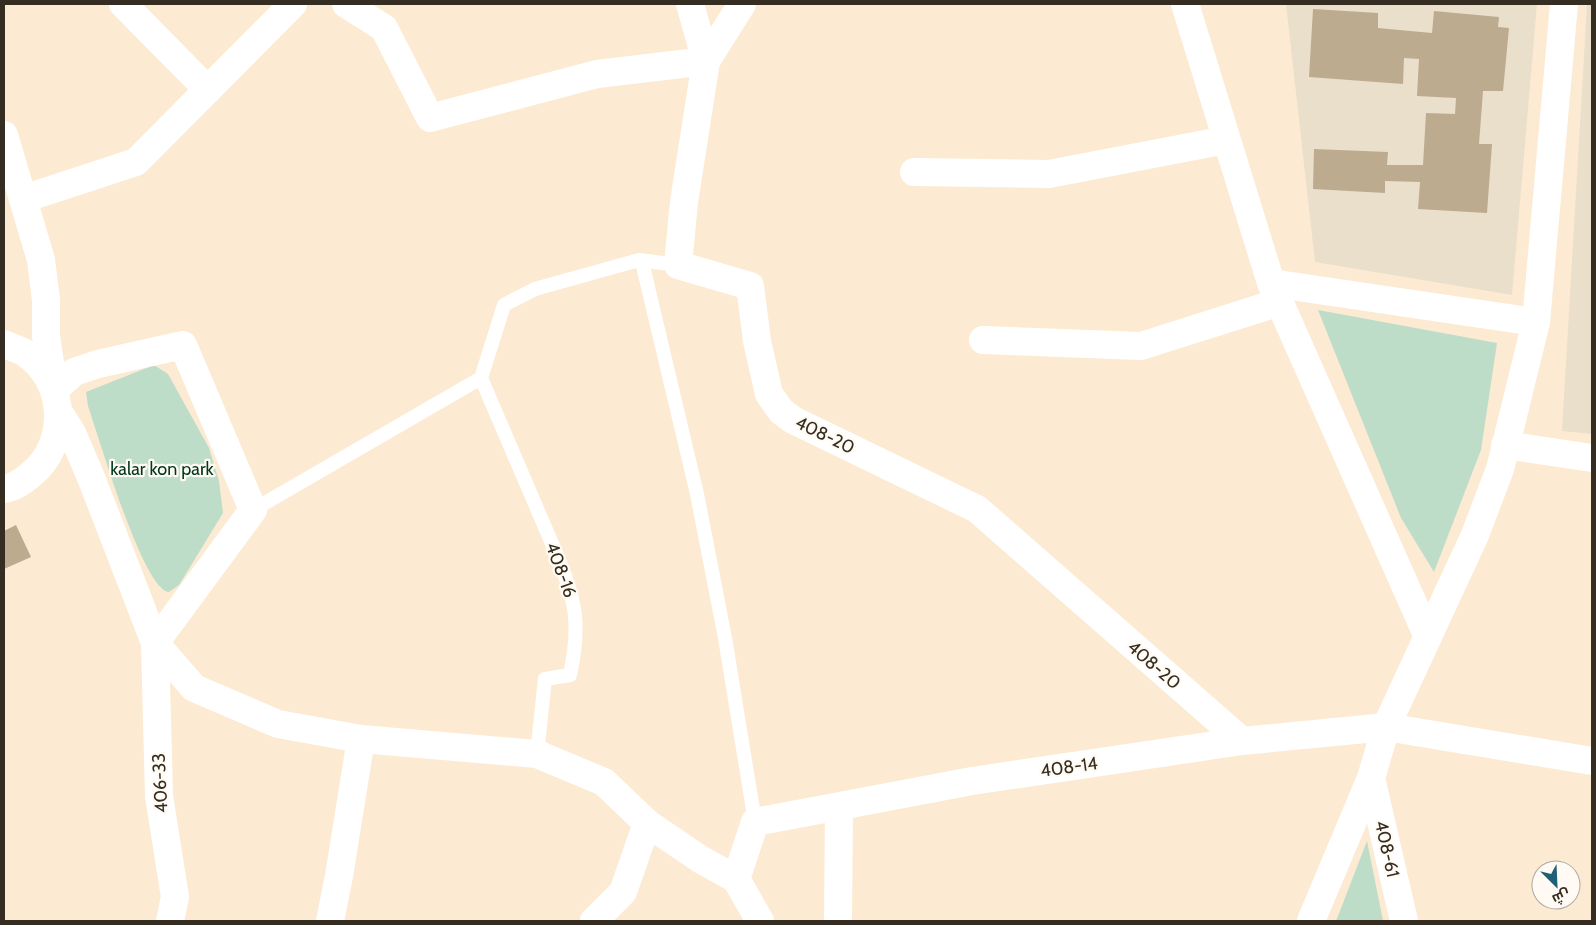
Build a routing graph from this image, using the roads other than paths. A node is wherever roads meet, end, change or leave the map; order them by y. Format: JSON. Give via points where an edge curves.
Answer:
{"nodes":[{"id":1,"x":124,"y":4,"type":"edge"},
{"id":2,"x":293,"y":4,"type":"edge"},
{"id":3,"x":346,"y":4,"type":"edge"},
{"id":4,"x":690,"y":4,"type":"edge"},
{"id":5,"x":742,"y":4,"type":"edge"},
{"id":6,"x":1185,"y":4,"type":"edge"},
{"id":7,"x":1564,"y":4,"type":"edge"},
{"id":8,"x":706,"y":61,"type":"junction"},
{"id":9,"x":208,"y":90,"type":"junction"},
{"id":10,"x":4,"y":135,"type":"edge"},
{"id":11,"x":1226,"y":140,"type":"junction"},
{"id":12,"x":914,"y":172,"type":"dead end"},
{"id":13,"x":23,"y":199,"type":"junction"},
{"id":14,"x":642,"y":262,"type":"junction"},
{"id":15,"x":678,"y":265,"type":"junction"},
{"id":16,"x":1276,"y":293,"type":"junction"},
{"id":17,"x":46,"y":300,"type":"junction"},
{"id":18,"x":1536,"y":322,"type":"junction"},
{"id":19,"x":983,"y":340,"type":"dead end"},
{"id":20,"x":4,"y":342,"type":"edge"},
{"id":21,"x":481,"y":378,"type":"junction"},
{"id":22,"x":57,"y":401,"type":"junction"},
{"id":23,"x":1505,"y":445,"type":"junction"},
{"id":24,"x":1592,"y":458,"type":"edge"},
{"id":25,"x":92,"y":480,"type":"junction"},
{"id":26,"x":11,"y":486,"type":"edge"},
{"id":27,"x":253,"y":510,"type":"junction"},
{"id":28,"x":1428,"y":637,"type":"junction"},
{"id":29,"x":155,"y":643,"type":"junction"},
{"id":30,"x":1386,"y":728,"type":"junction"},
{"id":31,"x":361,"y":739,"type":"junction"},
{"id":32,"x":1242,"y":741,"type":"junction"},
{"id":33,"x":537,"y":754,"type":"junction"},
{"id":34,"x":1592,"y":761,"type":"edge"},
{"id":35,"x":1371,"y":778,"type":"junction"},
{"id":36,"x":839,"y":807,"type":"junction"},
{"id":37,"x":755,"y":822,"type":"junction"},
{"id":38,"x":647,"y":823,"type":"junction"},
{"id":39,"x":736,"y":879,"type":"junction"},
{"id":40,"x":170,"y":921,"type":"edge"},
{"id":41,"x":330,"y":921,"type":"edge"},
{"id":42,"x":594,"y":921,"type":"edge"},
{"id":43,"x":760,"y":921,"type":"edge"},
{"id":44,"x":838,"y":921,"type":"edge"},
{"id":45,"x":1311,"y":921,"type":"edge"},
{"id":46,"x":1404,"y":921,"type":"edge"}],
"edges":[{"from":1,"to":9,"type":"street"},
{"from":2,"to":9,"type":"street"},
{"from":3,"to":8,"type":"street","via":[[384,28],[430,118],[597,74]]},
{"from":4,"to":8,"type":"street"},
{"from":5,"to":8,"type":"street"},
{"from":6,"to":11,"type":"street"},
{"from":7,"to":18,"type":"street"},
{"from":8,"to":15,"type":"street","via":[[684,202]]},
{"from":9,"to":13,"type":"street","via":[[136,162]]},
{"from":10,"to":13,"type":"street"},
{"from":11,"to":12,"type":"street","via":[[1049,174]]},
{"from":11,"to":16,"type":"street"},
{"from":13,"to":17,"type":"street","via":[[41,260]]},
{"from":14,"to":15,"type":"lane"},
{"from":14,"to":21,"type":"lane","via":[[639,260],[536,289],[504,305]]},
{"from":14,"to":37,"type":"lane","via":[[697,494]]},
{"from":15,"to":32,"type":"street","name":"408-20","via":[[750,286],[765,376],[780,411],[977,509]]},
{"from":16,"to":18,"type":"street"},
{"from":16,"to":19,"type":"street","via":[[1142,346]]},
{"from":16,"to":28,"type":"street"},
{"from":17,"to":20,"type":"street","via":[[36,319]]},
{"from":17,"to":22,"type":"street","via":[[46,336]]},
{"from":18,"to":23,"type":"street"},
{"from":20,"to":22,"type":"street","via":[[25,353],[42,369]]},
{"from":21,"to":27,"type":"lane"},
{"from":21,"to":33,"type":"lane","name":"408-16","via":[[570,586],[574,604],[576,644],[570,674],[545,679]]},
{"from":22,"to":25,"type":"street"},
{"from":22,"to":26,"type":"street","via":[[57,436],[47,458]]},
{"from":22,"to":27,"type":"street","via":[[74,372],[183,345]]},
{"from":23,"to":24,"type":"street"},
{"from":23,"to":28,"type":"street","via":[[1500,469],[1475,534]]},
{"from":25,"to":26,"type":"street","via":[[77,469],[58,469]]},
{"from":25,"to":29,"type":"street"},
{"from":27,"to":29,"type":"street"},
{"from":28,"to":30,"type":"street"},
{"from":29,"to":31,"type":"street","via":[[194,688],[278,724]]},
{"from":29,"to":40,"type":"street","name":"406-33","via":[[159,796],[174,889]]},
{"from":30,"to":32,"type":"street","name":"408-14"},
{"from":30,"to":34,"type":"street","name":"408-14"},
{"from":30,"to":35,"type":"street"},
{"from":31,"to":33,"type":"street"},
{"from":31,"to":41,"type":"street"},
{"from":32,"to":36,"type":"street","name":"408-14","via":[[972,781]]},
{"from":33,"to":38,"type":"street","via":[[604,782]]},
{"from":35,"to":45,"type":"street"},
{"from":35,"to":46,"type":"street","name":"408-61"},
{"from":36,"to":37,"type":"street","name":"408-14"},
{"from":36,"to":44,"type":"street"},
{"from":37,"to":39,"type":"street"},
{"from":38,"to":39,"type":"street"},
{"from":38,"to":42,"type":"street","via":[[623,892]]},
{"from":39,"to":43,"type":"street"}]}
